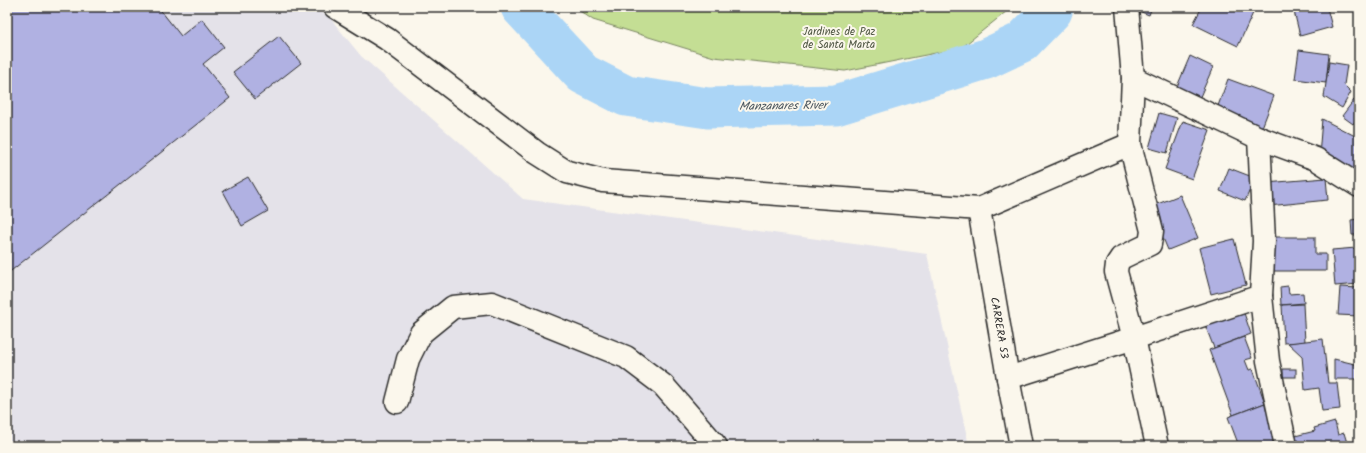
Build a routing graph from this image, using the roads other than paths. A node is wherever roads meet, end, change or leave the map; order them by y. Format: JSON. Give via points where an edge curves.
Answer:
{"nodes":[{"id":1,"x":335,"y":7,"type":"edge"},
{"id":2,"x":1127,"y":7,"type":"edge"},
{"id":3,"x":1133,"y":78,"type":"junction"},
{"id":4,"x":1259,"y":138,"type":"junction"},
{"id":5,"x":1130,"y":144,"type":"junction"},
{"id":6,"x":1359,"y":186,"type":"edge"},
{"id":7,"x":979,"y":209,"type":"junction"},
{"id":8,"x":1261,"y":296,"type":"junction"},
{"id":9,"x":1134,"y":338,"type":"junction"},
{"id":10,"x":1008,"y":378,"type":"junction"},
{"id":11,"x":397,"y":402,"type":"dead end"},
{"id":12,"x":716,"y":446,"type":"edge"},
{"id":13,"x":1021,"y":446,"type":"edge"},
{"id":14,"x":1157,"y":446,"type":"edge"},
{"id":15,"x":1286,"y":446,"type":"edge"}],
"edges":[{"from":1,"to":7,"type":"street","via":[[387,39],[537,153],[567,172],[603,181]]},
{"from":2,"to":3,"type":"street"},
{"from":3,"to":4,"type":"street"},
{"from":3,"to":5,"type":"street"},
{"from":4,"to":6,"type":"street","via":[[1316,160]]},
{"from":4,"to":8,"type":"street","via":[[1264,241]]},
{"from":5,"to":7,"type":"street"},
{"from":5,"to":9,"type":"street","via":[[1152,231],[1150,244],[1121,258],[1117,264],[1116,272]]},
{"from":7,"to":10,"type":"street","name":"CARRERA 53"},
{"from":8,"to":9,"type":"street"},
{"from":8,"to":15,"type":"street","via":[[1268,361]]},
{"from":9,"to":10,"type":"street"},
{"from":9,"to":14,"type":"street"},
{"from":10,"to":13,"type":"street","name":"CARRERA 53"},
{"from":11,"to":12,"type":"street","via":[[408,358],[421,334],[453,308],[492,303],[626,357],[663,385]]}]}
